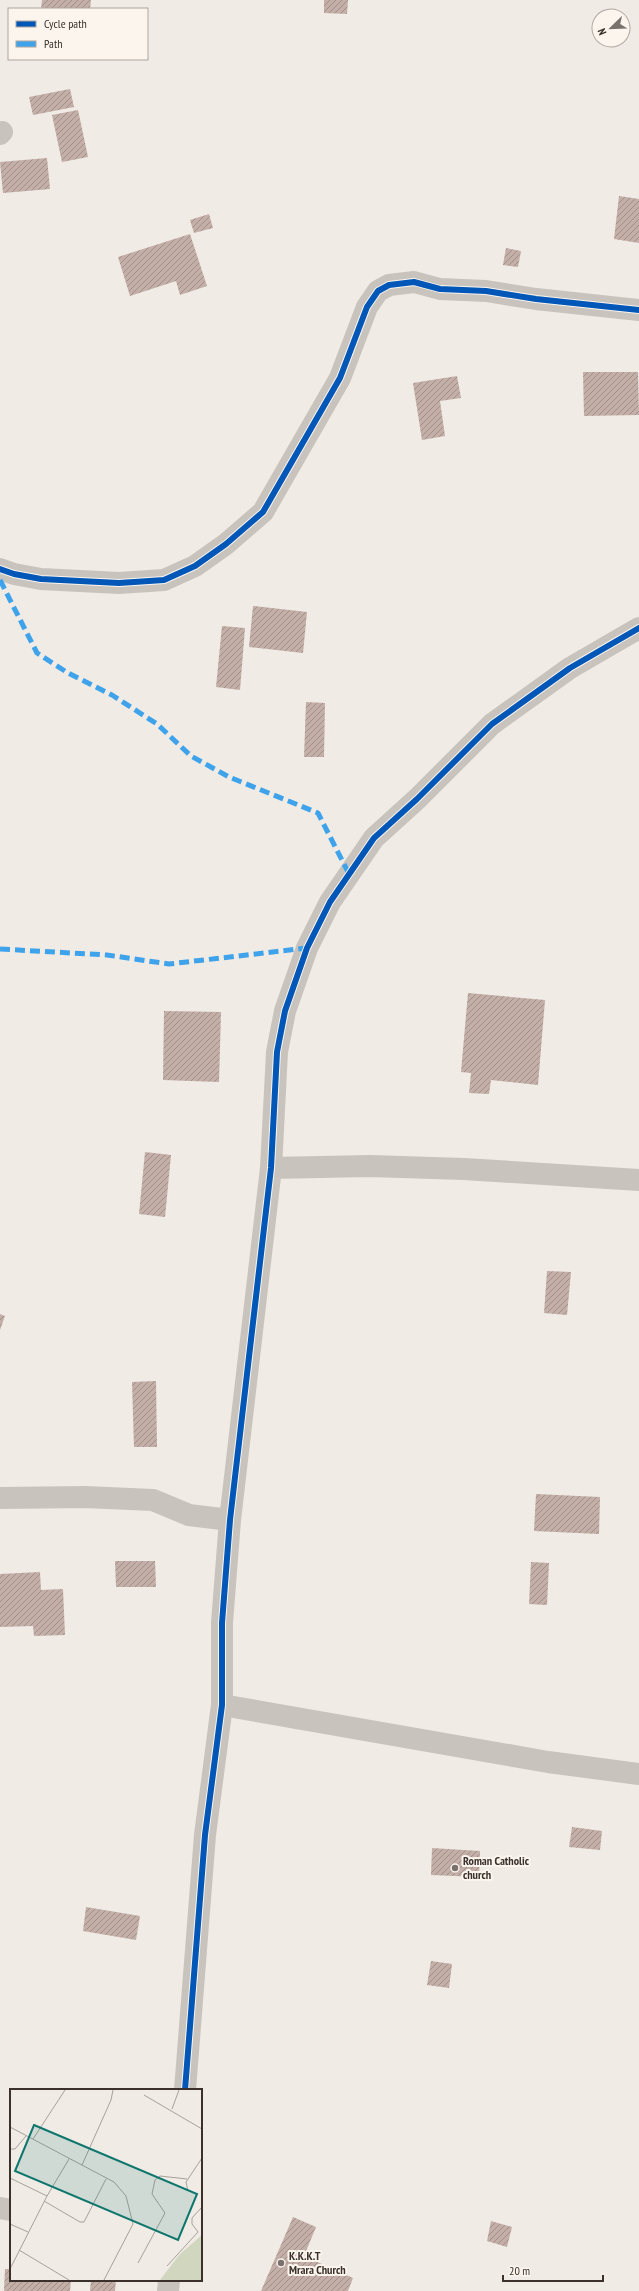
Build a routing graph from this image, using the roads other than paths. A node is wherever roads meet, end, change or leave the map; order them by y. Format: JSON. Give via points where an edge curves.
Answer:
{"nodes":[{"id":1,"x":639,"y":310,"type":"edge"},
{"id":2,"x":0,"y":569,"type":"edge"},
{"id":3,"x":639,"y":628,"type":"edge"},
{"id":4,"x":271,"y":1168,"type":"junction"},
{"id":5,"x":639,"y":1180,"type":"edge"},
{"id":6,"x":0,"y":1498,"type":"edge"},
{"id":7,"x":230,"y":1520,"type":"junction"},
{"id":8,"x":222,"y":1705,"type":"junction"},
{"id":9,"x":639,"y":1774,"type":"edge"},
{"id":10,"x":185,"y":2089,"type":"edge"},
{"id":11,"x":0,"y":2208,"type":"edge"},
{"id":12,"x":10,"y":2210,"type":"edge"},
{"id":13,"x":169,"y":2281,"type":"edge"},
{"id":14,"x":168,"y":2291,"type":"edge"}],
"edges":[{"from":1,"to":2,"type":"street","via":[[486,291],[440,289],[414,282],[389,285],[378,291],[367,307],[340,378],[263,512],[226,544],[195,566],[164,580],[119,583],[41,579]]},
{"from":3,"to":4,"type":"street","via":[[570,668],[492,724],[374,838],[349,874],[330,902],[307,948],[285,1011],[277,1052]]},
{"from":4,"to":5,"type":"street","via":[[370,1166],[464,1169]]},
{"from":4,"to":7,"type":"street"},
{"from":6,"to":7,"type":"street","via":[[85,1497],[153,1500],[188,1515]]},
{"from":7,"to":8,"type":"street","via":[[222,1624]]},
{"from":8,"to":9,"type":"street","via":[[548,1762]]},
{"from":8,"to":10,"type":"street","via":[[205,1835]]},
{"from":11,"to":12,"type":"street"},
{"from":13,"to":14,"type":"street"}]}
